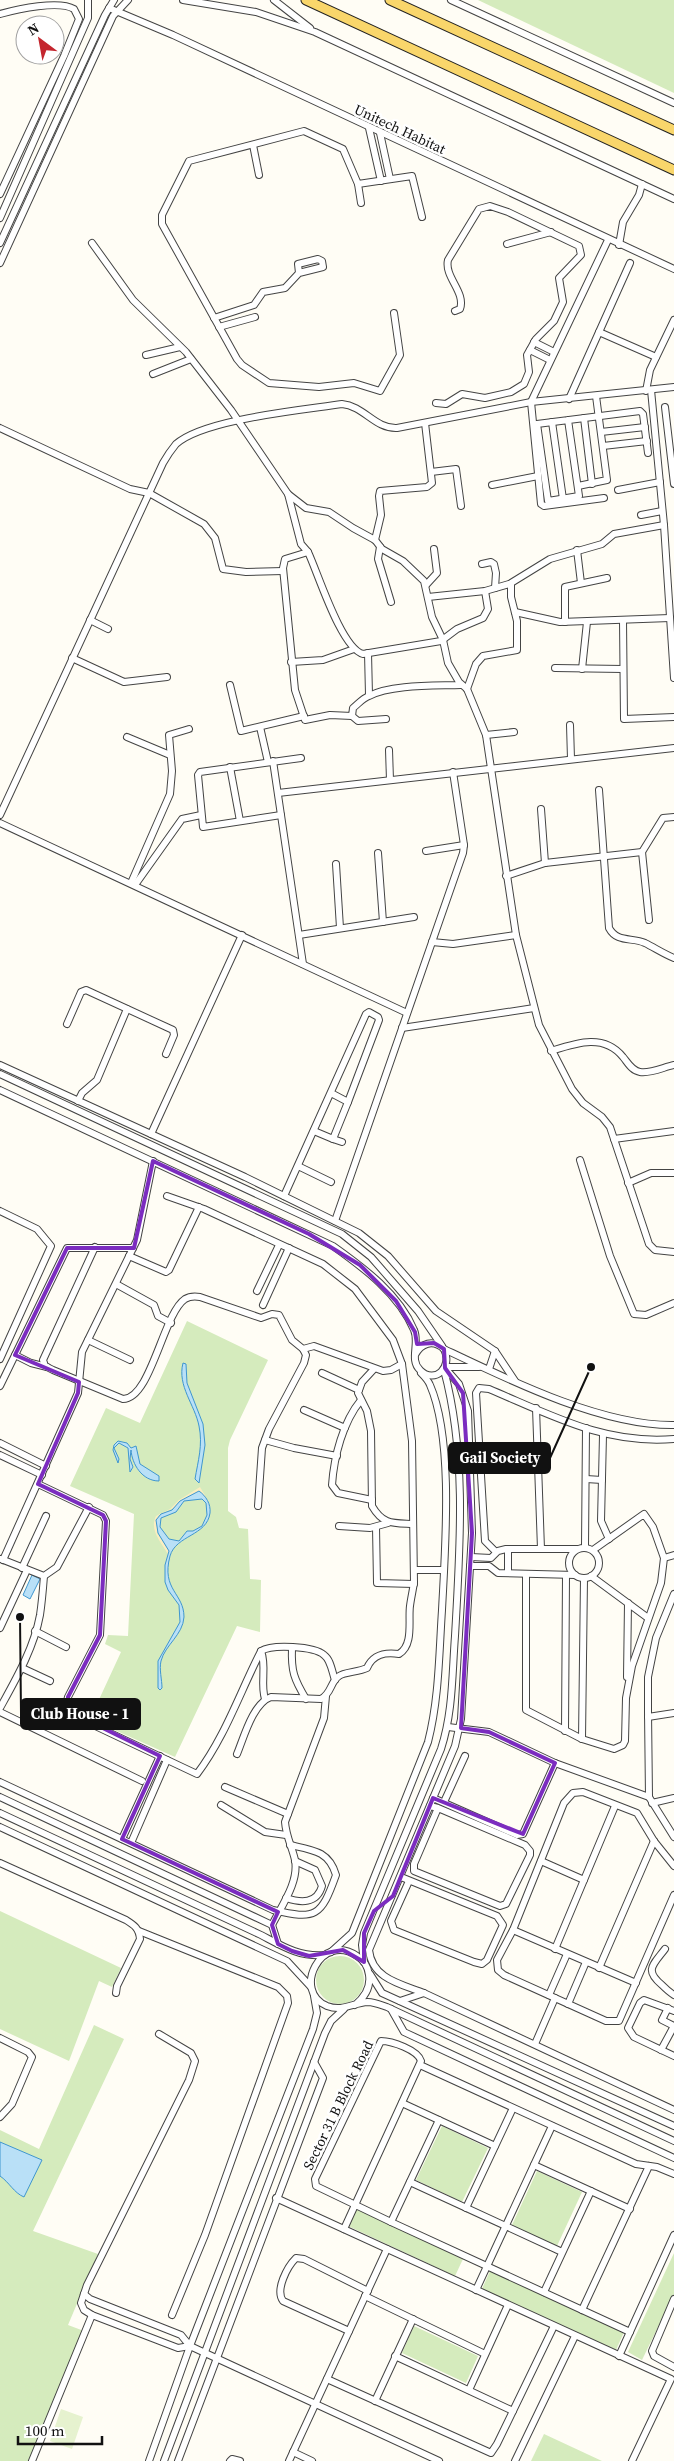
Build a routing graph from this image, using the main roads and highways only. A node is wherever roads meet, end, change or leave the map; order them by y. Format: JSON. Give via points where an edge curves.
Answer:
{"nodes":[{"id":1,"x":306,"y":0,"type":"edge"},
{"id":2,"x":390,"y":0,"type":"edge"},
{"id":3,"x":674,"y":130,"type":"edge"},
{"id":4,"x":674,"y":170,"type":"edge"}],
"edges":[{"from":1,"to":4,"type":"main road"},
{"from":2,"to":3,"type":"main road"}]}
